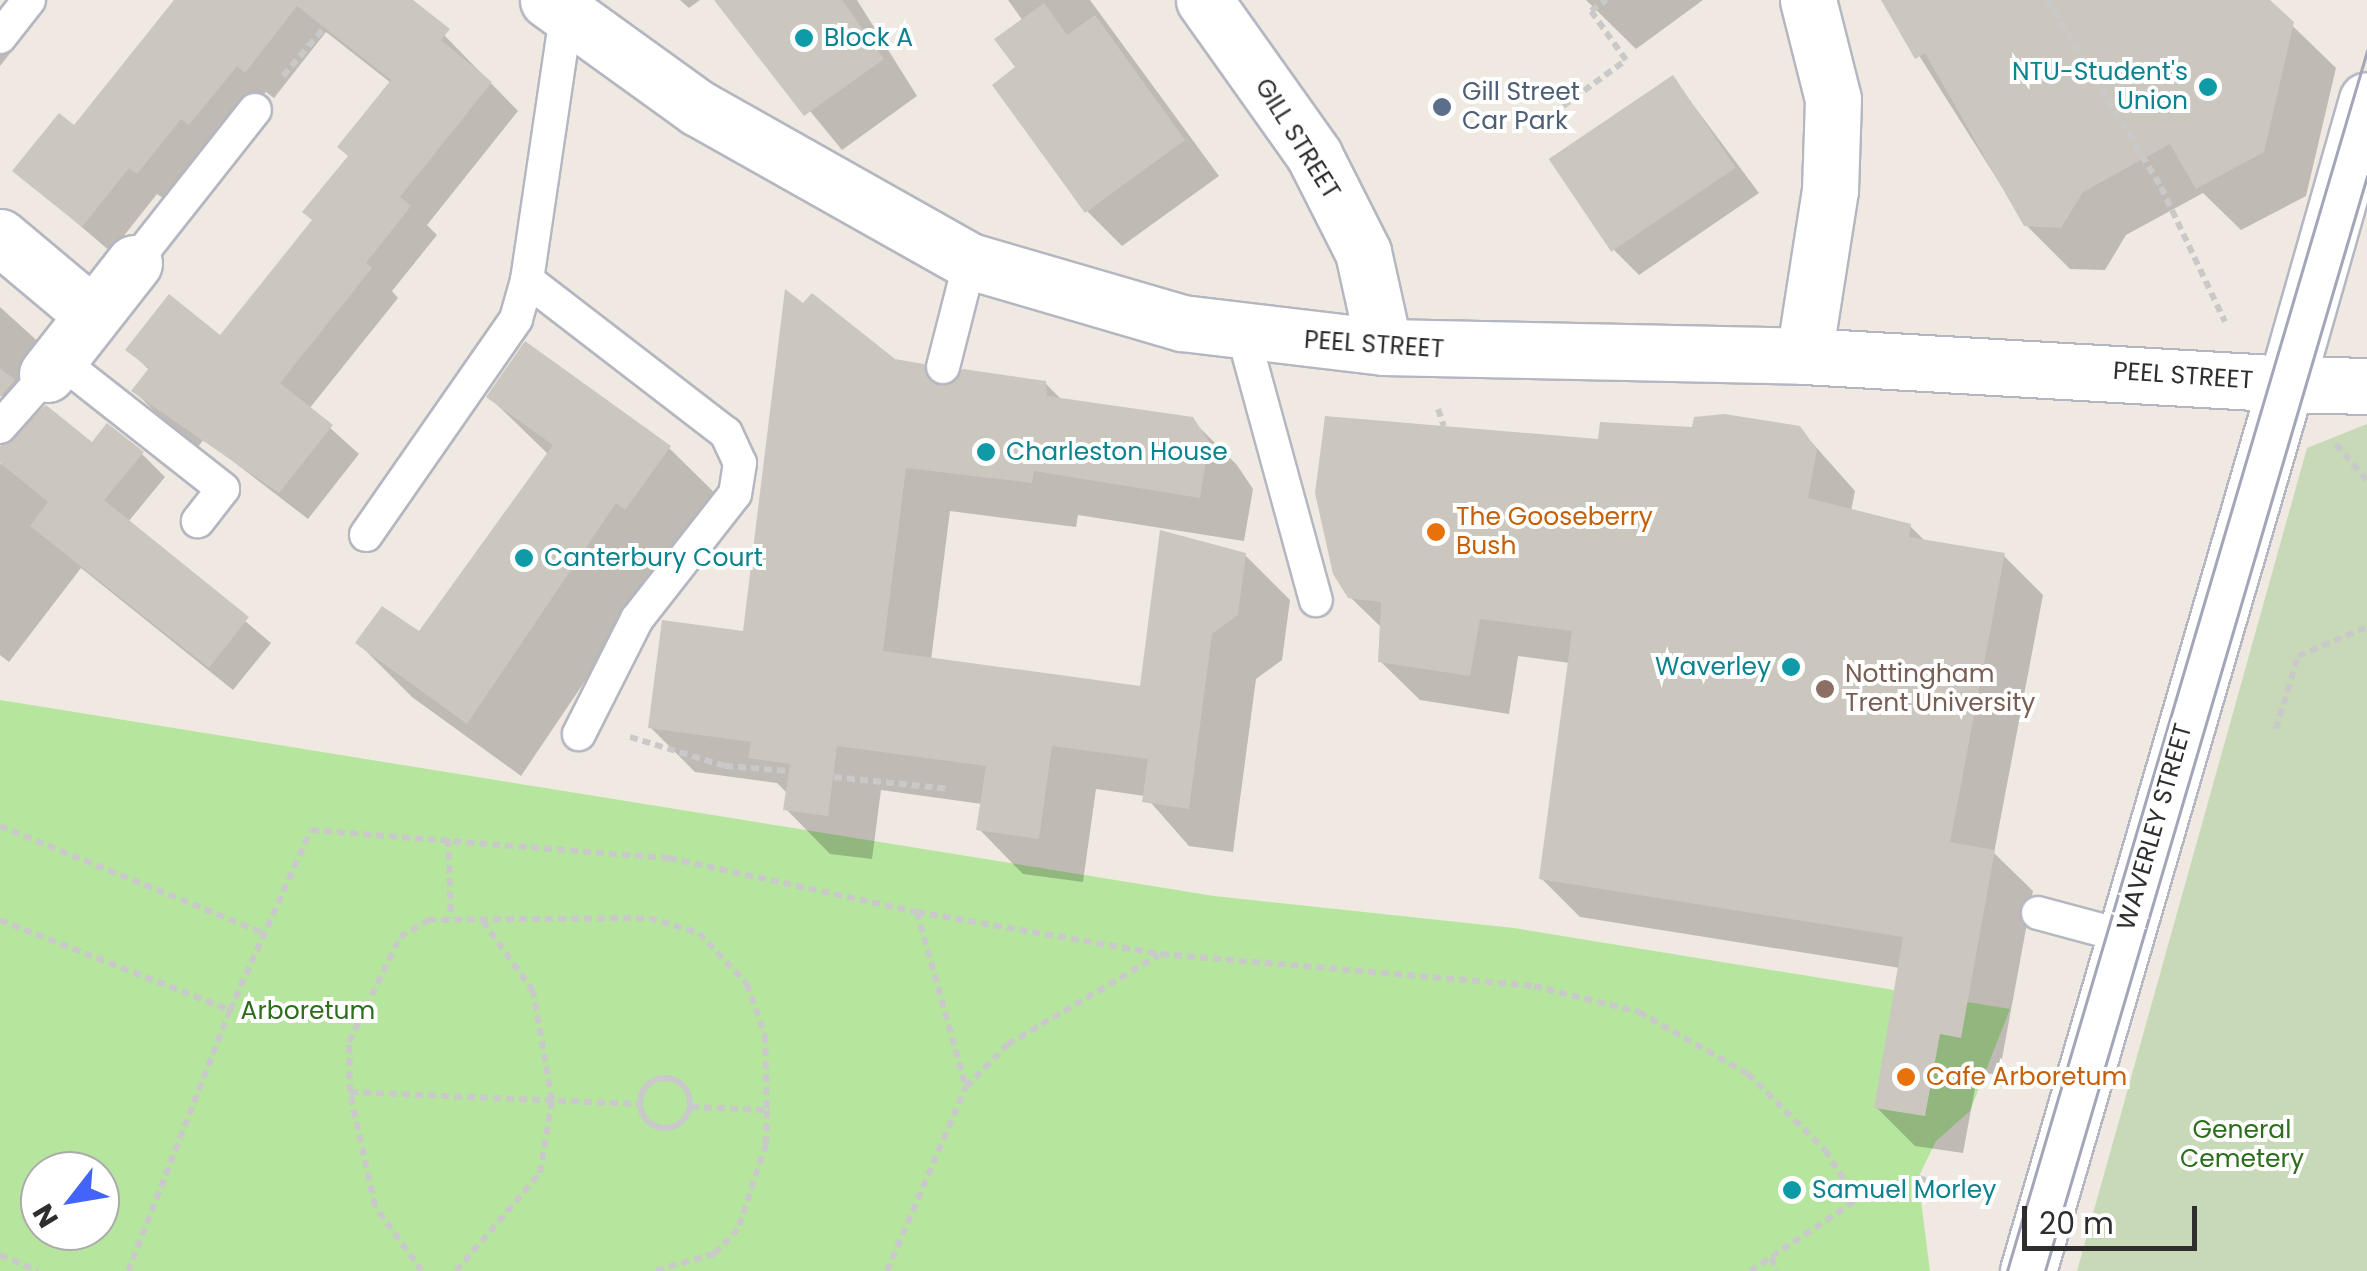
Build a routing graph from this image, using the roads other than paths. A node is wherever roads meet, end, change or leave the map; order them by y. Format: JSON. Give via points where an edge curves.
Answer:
{"nodes":[{"id":1,"x":29,"y":0,"type":"edge"},
{"id":2,"x":1204,"y":0,"type":"edge"},
{"id":3,"x":1808,"y":0,"type":"edge"},
{"id":4,"x":557,"y":8,"type":"edge"},
{"id":5,"x":0,"y":37,"type":"edge"},
{"id":6,"x":2367,"y":100,"type":"edge"},
{"id":7,"x":255,"y":110,"type":"road end"},
{"id":8,"x":0,"y":237,"type":"edge"},
{"id":9,"x":970,"y":261,"type":"junction"},
{"id":10,"x":134,"y":262,"type":"joint"},
{"id":11,"x":528,"y":280,"type":"junction"},
{"id":12,"x":93,"y":315,"type":"junction"},
{"id":13,"x":1243,"y":334,"type":"junction"},
{"id":14,"x":1384,"y":347,"type":"junction"},
{"id":15,"x":1804,"y":356,"type":"junction"},
{"id":16,"x":52,"y":366,"type":"junction"},
{"id":17,"x":943,"y":367,"type":"dead end"},
{"id":18,"x":2270,"y":383,"type":"junction"},
{"id":19,"x":2367,"y":386,"type":"edge"},
{"id":20,"x":0,"y":427,"type":"edge"},
{"id":21,"x":198,"y":521,"type":"dead end"},
{"id":22,"x":366,"y":535,"type":"dead end"},
{"id":23,"x":1316,"y":600,"type":"dead end"},
{"id":24,"x":584,"y":722,"type":"road end"},
{"id":25,"x":2038,"y":912,"type":"dead end"},
{"id":26,"x":2124,"y":936,"type":"junction"},
{"id":27,"x":2028,"y":1271,"type":"edge"}],
"edges":[{"from":1,"to":5,"type":"lane"},
{"from":2,"to":14,"type":"street","name":"GILL STREET","via":[[1314,156],[1363,252]]},
{"from":3,"to":15,"type":"street","via":[[1833,99],[1830,190]]},
{"from":4,"to":9,"type":"street","name":"PEEL STREET","via":[[802,172]]},
{"from":4,"to":11,"type":"lane"},
{"from":6,"to":18,"type":"street","name":"WAVERLEY STREET"},
{"from":7,"to":10,"type":"lane"},
{"from":8,"to":12,"type":"street"},
{"from":9,"to":13,"type":"street","name":"PEEL STREET"},
{"from":9,"to":17,"type":"lane"},
{"from":10,"to":12,"type":"street"},
{"from":11,"to":22,"type":"lane","via":[[516,319]]},
{"from":11,"to":24,"type":"lane","via":[[726,433],[740,462],[736,494],[636,619]]},
{"from":12,"to":16,"type":"street"},
{"from":13,"to":14,"type":"street","name":"PEEL STREET"},
{"from":13,"to":23,"type":"lane"},
{"from":14,"to":15,"type":"street","name":"PEEL STREET"},
{"from":15,"to":18,"type":"street","name":"PEEL STREET"},
{"from":16,"to":20,"type":"lane"},
{"from":16,"to":21,"type":"lane","via":[[222,489]]},
{"from":18,"to":19,"type":"street","name":"PEEL STREET"},
{"from":18,"to":26,"type":"street","name":"WAVERLEY STREET"},
{"from":25,"to":26,"type":"lane"},
{"from":26,"to":27,"type":"street","name":"WAVERLEY STREET"}]}
